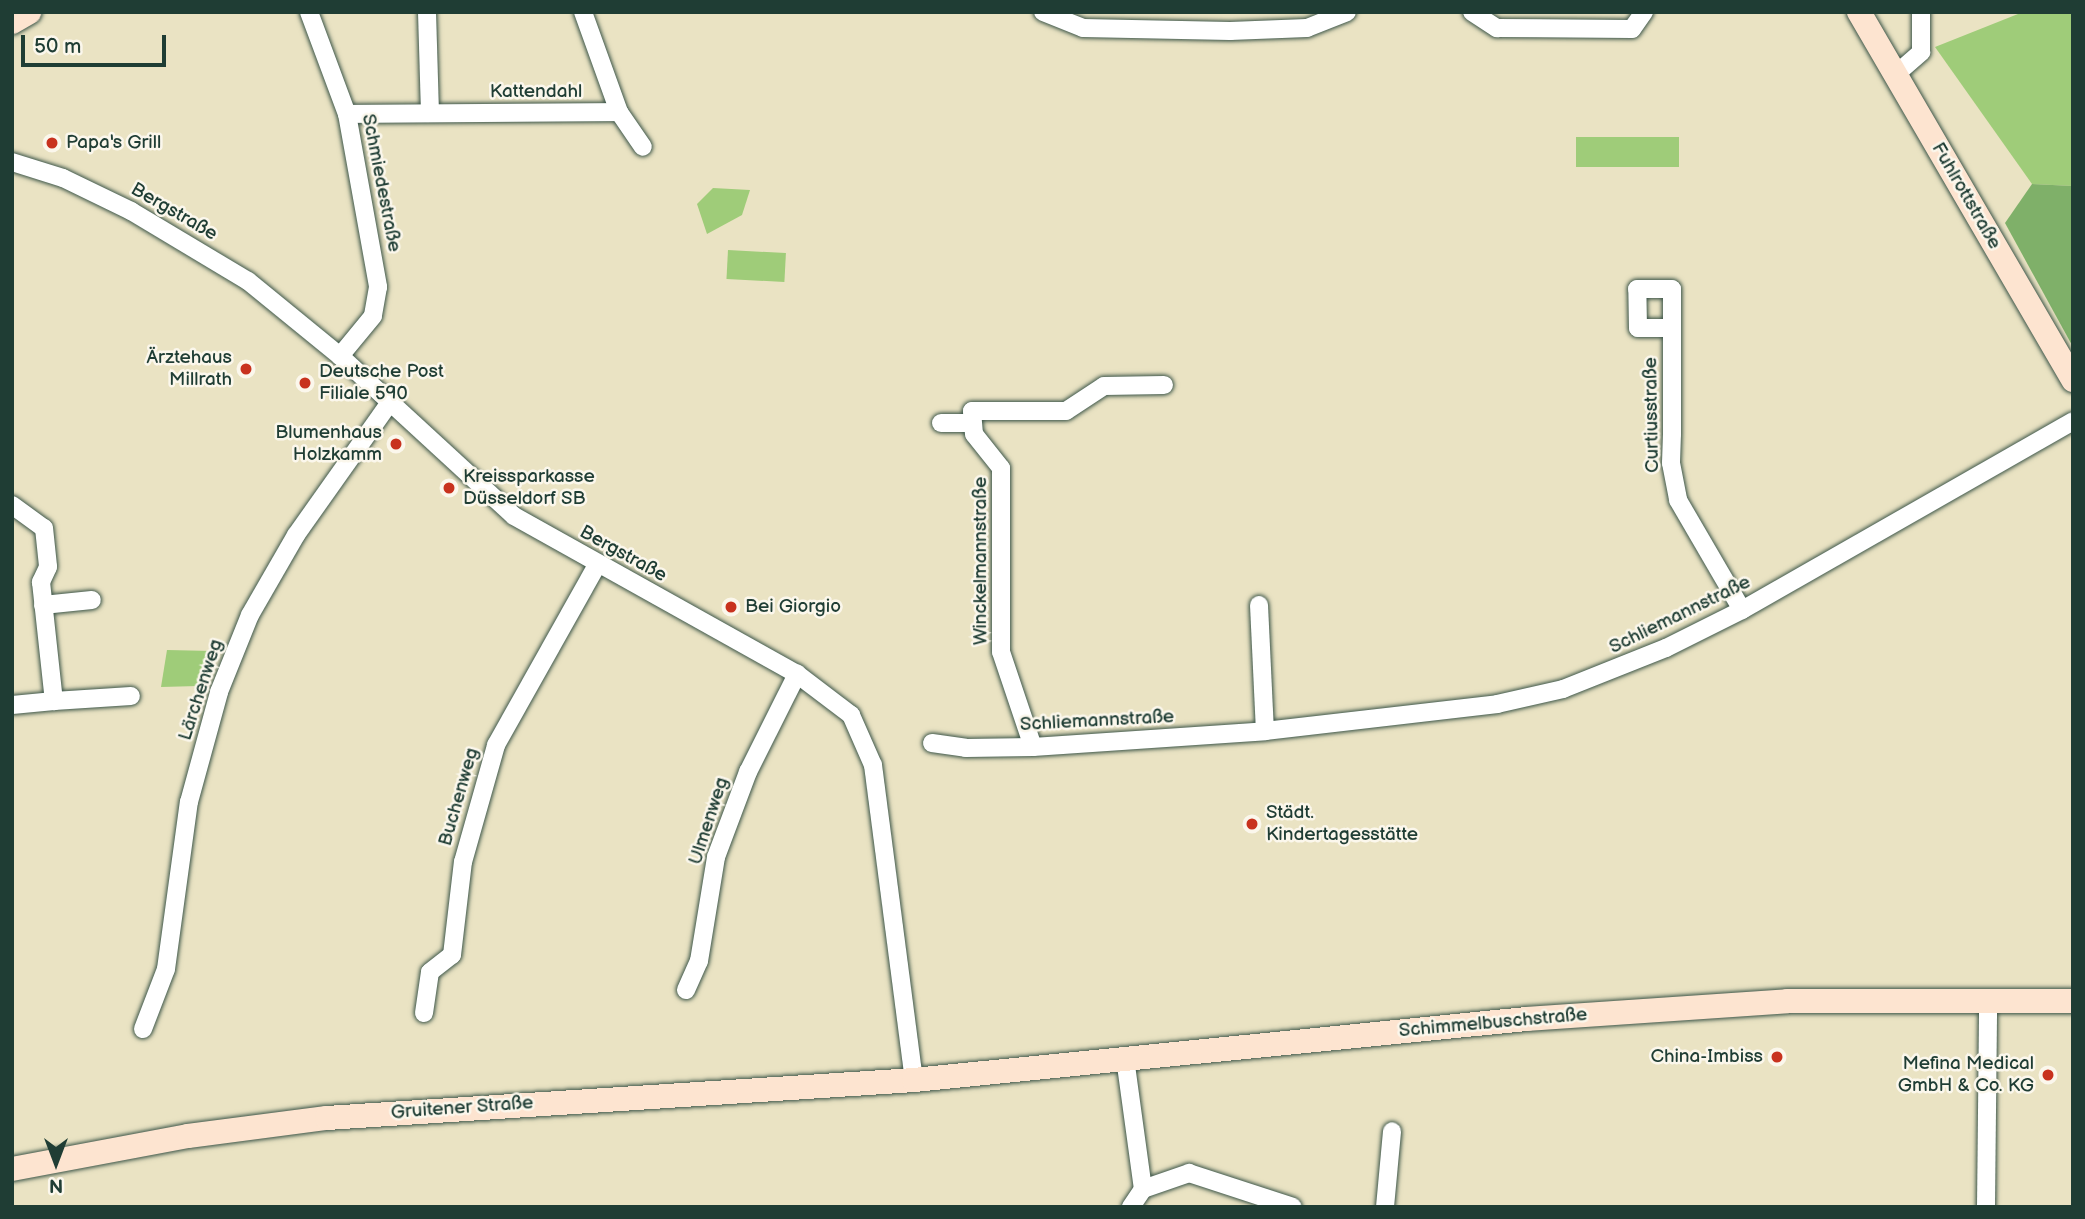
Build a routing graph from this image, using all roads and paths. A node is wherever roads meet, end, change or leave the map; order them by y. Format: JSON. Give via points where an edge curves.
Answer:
{"nodes":[{"id":1,"x":29,"y":12,"type":"edge"},
{"id":2,"x":309,"y":12,"type":"edge"},
{"id":3,"x":427,"y":12,"type":"edge"},
{"id":4,"x":583,"y":12,"type":"edge"},
{"id":5,"x":1043,"y":12,"type":"edge"},
{"id":6,"x":1346,"y":12,"type":"edge"},
{"id":7,"x":1472,"y":12,"type":"edge"},
{"id":8,"x":1644,"y":12,"type":"edge"},
{"id":9,"x":1859,"y":12,"type":"edge"},
{"id":10,"x":1921,"y":12,"type":"edge"},
{"id":11,"x":12,"y":22,"type":"edge"},
{"id":12,"x":1895,"y":75,"type":"junction"},
{"id":13,"x":430,"y":113,"type":"junction"},
{"id":14,"x":619,"y":113,"type":"junction"},
{"id":15,"x":347,"y":114,"type":"junction"},
{"id":16,"x":643,"y":147,"type":"dead end"},
{"id":17,"x":12,"y":162,"type":"edge"},
{"id":18,"x":1672,"y":328,"type":"dead end"},
{"id":19,"x":340,"y":356,"type":"junction"},
{"id":20,"x":2073,"y":380,"type":"edge"},
{"id":21,"x":1164,"y":385,"type":"dead end"},
{"id":22,"x":390,"y":402,"type":"junction"},
{"id":23,"x":2073,"y":421,"type":"edge"},
{"id":24,"x":941,"y":423,"type":"dead end"},
{"id":25,"x":972,"y":423,"type":"junction"},
{"id":26,"x":12,"y":505,"type":"edge"},
{"id":27,"x":597,"y":565,"type":"junction"},
{"id":28,"x":92,"y":600,"type":"dead end"},
{"id":29,"x":43,"y":605,"type":"junction"},
{"id":30,"x":1259,"y":605,"type":"dead end"},
{"id":31,"x":1742,"y":610,"type":"junction"},
{"id":32,"x":797,"y":674,"type":"junction"},
{"id":33,"x":131,"y":696,"type":"dead end"},
{"id":34,"x":54,"y":701,"type":"junction"},
{"id":35,"x":12,"y":705,"type":"edge"},
{"id":36,"x":1265,"y":731,"type":"junction"},
{"id":37,"x":932,"y":743,"type":"dead end"},
{"id":38,"x":1033,"y":747,"type":"junction"},
{"id":39,"x":686,"y":990,"type":"dead end"},
{"id":40,"x":1988,"y":1000,"type":"junction"},
{"id":41,"x":2073,"y":1001,"type":"edge"},
{"id":42,"x":424,"y":1013,"type":"dead end"},
{"id":43,"x":143,"y":1029,"type":"dead end"},
{"id":44,"x":1125,"y":1058,"type":"junction"},
{"id":45,"x":914,"y":1080,"type":"junction"},
{"id":46,"x":1392,"y":1131,"type":"dead end"},
{"id":47,"x":12,"y":1155,"type":"edge"},
{"id":48,"x":39,"y":1163,"type":"junction"},
{"id":49,"x":12,"y":1168,"type":"edge"},
{"id":50,"x":1143,"y":1189,"type":"junction"},
{"id":51,"x":1131,"y":1207,"type":"edge"},
{"id":52,"x":1293,"y":1207,"type":"edge"},
{"id":53,"x":1385,"y":1207,"type":"edge"},
{"id":54,"x":1986,"y":1207,"type":"edge"}],
"edges":[{"from":1,"to":11,"type":"main road"},
{"from":2,"to":15,"type":"street","name":"Schmiedestraße"},
{"from":3,"to":13,"type":"street"},
{"from":4,"to":14,"type":"street","name":"Kattendahl"},
{"from":5,"to":6,"type":"street","via":[[1083,28],[1243,31],[1307,28]]},
{"from":7,"to":8,"type":"street","via":[[1497,28],[1632,29]]},
{"from":9,"to":12,"type":"main road","name":"Fuhlrottstraße"},
{"from":10,"to":12,"type":"street","via":[[1921,52]]},
{"from":12,"to":20,"type":"main road","name":"Fuhlrottstraße"},
{"from":13,"to":14,"type":"street","name":"Kattendahl"},
{"from":13,"to":15,"type":"street","name":"Kattendahl"},
{"from":14,"to":16,"type":"street"},
{"from":15,"to":19,"type":"street","name":"Schmiedestraße","via":[[379,287],[373,316]]},
{"from":17,"to":19,"type":"street","name":"Bergstraße","via":[[63,178],[166,229],[248,281]]},
{"from":18,"to":31,"type":"street","name":"Curtiusstraße","via":[[1671,463],[1678,500]]},
{"from":19,"to":22,"type":"street","name":"Bergstraße"},
{"from":21,"to":25,"type":"street","via":[[1104,386],[1066,411],[972,411]]},
{"from":22,"to":27,"type":"street","name":"Bergstraße","via":[[514,516]]},
{"from":22,"to":43,"type":"street","name":"Lärchenweg","via":[[296,535],[250,615],[219,692],[189,802],[166,969]]},
{"from":23,"to":31,"type":"street","name":"Schliemannstraße"},
{"from":24,"to":25,"type":"street"},
{"from":25,"to":38,"type":"street","name":"Winckelmannstraße","via":[[974,435],[1002,468],[1002,652]]},
{"from":26,"to":29,"type":"street","via":[[44,527],[48,567],[41,582]]},
{"from":27,"to":32,"type":"street","name":"Bergstraße"},
{"from":27,"to":42,"type":"street","name":"Buchenweg","via":[[496,745],[463,862],[452,954],[430,972]]},
{"from":28,"to":29,"type":"street"},
{"from":29,"to":34,"type":"street"},
{"from":30,"to":36,"type":"street"},
{"from":31,"to":36,"type":"street","name":"Schliemannstraße","via":[[1666,648],[1563,689],[1497,704]]},
{"from":32,"to":39,"type":"street","name":"Ulmenweg","via":[[748,772],[716,857],[699,961]]},
{"from":32,"to":45,"type":"street","name":"Bergstraße","via":[[850,715],[873,765]]},
{"from":33,"to":34,"type":"street"},
{"from":34,"to":35,"type":"street"},
{"from":36,"to":38,"type":"street","name":"Schliemannstraße"},
{"from":37,"to":38,"type":"street","name":"Schliemannstraße","via":[[966,748]]},
{"from":40,"to":41,"type":"main road","name":"Schimmelbuschstraße"},
{"from":40,"to":44,"type":"main road","name":"Schimmelbuschstraße","via":[[1773,1002],[1513,1020]]},
{"from":40,"to":54,"type":"street"},
{"from":44,"to":45,"type":"main road","name":"Schimmelbuschstraße"},
{"from":44,"to":50,"type":"street"},
{"from":45,"to":48,"type":"main road","name":"Gruitener Straße","via":[[327,1118]]},
{"from":46,"to":53,"type":"street"},
{"from":47,"to":48,"type":"main road"},
{"from":48,"to":49,"type":"main road","name":"Gruitener Straße"},
{"from":50,"to":51,"type":"street"},
{"from":50,"to":52,"type":"street","via":[[1189,1173]]}]}
